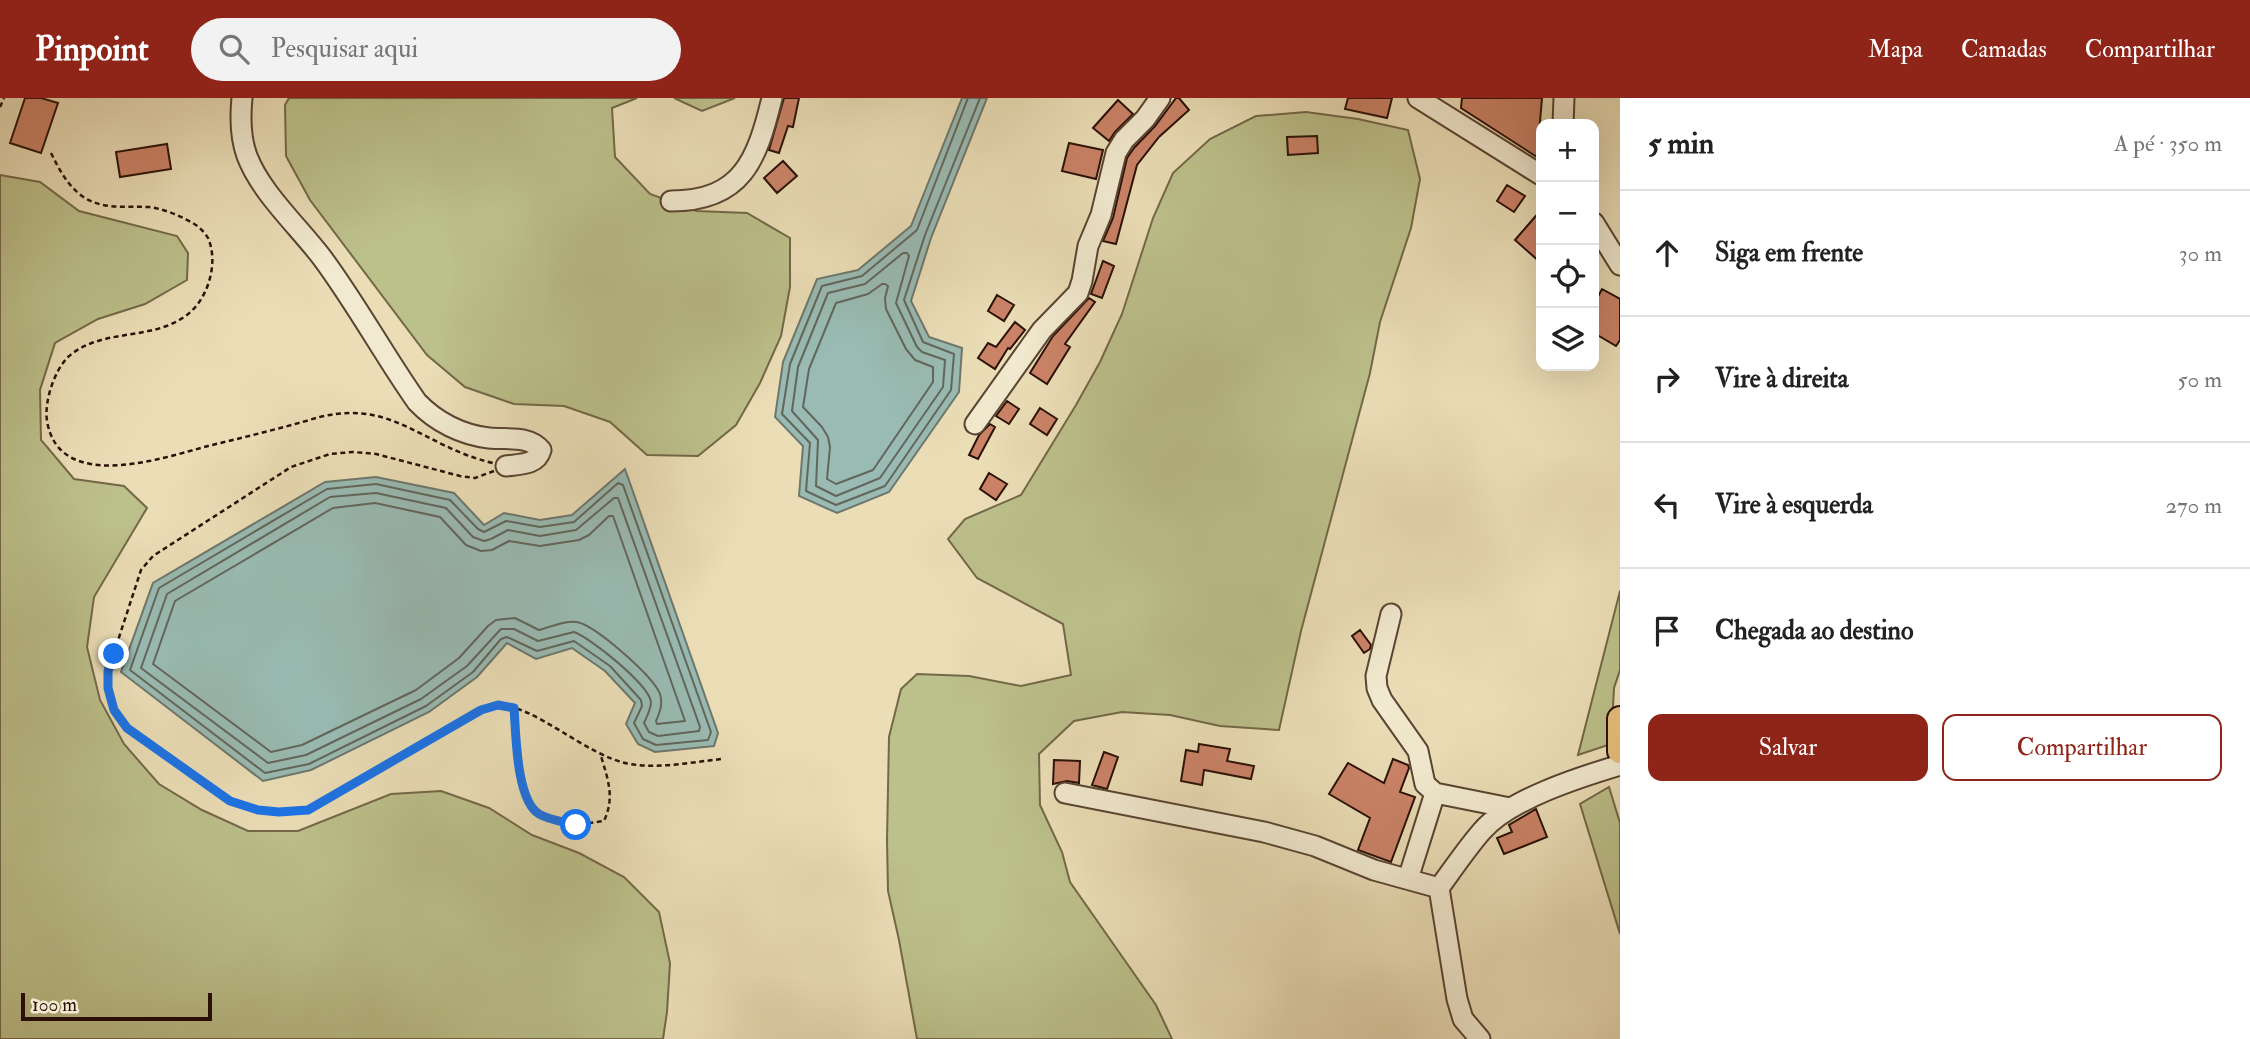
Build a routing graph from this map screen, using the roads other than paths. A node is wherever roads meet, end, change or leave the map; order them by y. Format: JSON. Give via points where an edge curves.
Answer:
{"nodes":[{"id":1,"x":242,"y":98,"type":"edge"},
{"id":2,"x":772,"y":98,"type":"edge"},
{"id":3,"x":1160,"y":98,"type":"edge"},
{"id":4,"x":1418,"y":98,"type":"edge"},
{"id":5,"x":1564,"y":98,"type":"edge"},
{"id":6,"x":1563,"y":119,"type":"edge"},
{"id":7,"x":1536,"y":172,"type":"edge"},
{"id":8,"x":670,"y":201,"type":"dead end"},
{"id":9,"x":1599,"y":231,"type":"edge"},
{"id":10,"x":1620,"y":265,"type":"edge"},
{"id":11,"x":975,"y":424,"type":"dead end"},
{"id":12,"x":506,"y":466,"type":"road end"},
{"id":13,"x":1391,"y":614,"type":"dead end"},
{"id":14,"x":1620,"y":719,"type":"edge"},
{"id":15,"x":1620,"y":751,"type":"edge"},
{"id":16,"x":1620,"y":765,"type":"edge"},
{"id":17,"x":1065,"y":793,"type":"dead end"},
{"id":18,"x":1435,"y":793,"type":"junction"},
{"id":19,"x":1510,"y":808,"type":"junction"},
{"id":20,"x":1408,"y":879,"type":"junction"},
{"id":21,"x":1439,"y":888,"type":"junction"},
{"id":22,"x":1480,"y":1039,"type":"edge"}],
"edges":[{"from":1,"to":12,"type":"street","via":[[241,129],[247,157],[266,190],[330,269],[417,402],[443,424],[487,438],[527,440],[541,450],[533,462]]},
{"from":2,"to":8,"type":"street","via":[[748,167],[735,182],[715,195]]},
{"from":3,"to":11,"type":"street","via":[[1116,153],[1078,293],[1042,330]]},
{"from":4,"to":7,"type":"street"},
{"from":5,"to":6,"type":"street"},
{"from":9,"to":10,"type":"street"},
{"from":13,"to":18,"type":"street","via":[[1377,688],[1418,751],[1423,779]]},
{"from":14,"to":15,"type":"main road"},
{"from":16,"to":19,"type":"street"},
{"from":17,"to":20,"type":"street","via":[[1264,832]]},
{"from":18,"to":19,"type":"street"},
{"from":18,"to":20,"type":"street"},
{"from":19,"to":21,"type":"street","via":[[1483,830]]},
{"from":20,"to":21,"type":"street"},
{"from":21,"to":22,"type":"street","via":[[1462,1019]]}]}
